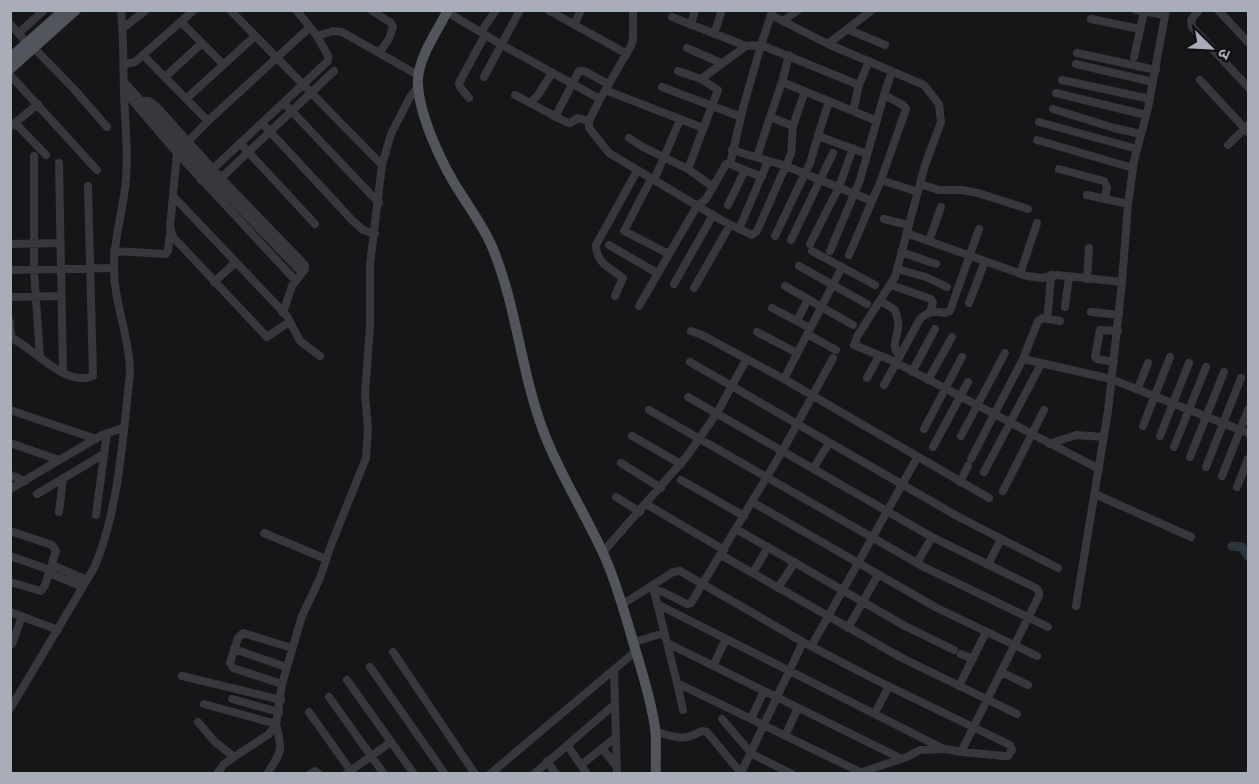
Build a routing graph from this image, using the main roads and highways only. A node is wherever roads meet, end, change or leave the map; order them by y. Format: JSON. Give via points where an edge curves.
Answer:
{"nodes":[{"id":1,"x":64,"y":10,"type":"edge"},
{"id":2,"x":76,"y":10,"type":"edge"},
{"id":3,"x":448,"y":11,"type":"edge"},
{"id":4,"x":24,"y":40,"type":"junction"},
{"id":5,"x":10,"y":58,"type":"edge"},
{"id":6,"x":10,"y":69,"type":"edge"},
{"id":7,"x":656,"y":774,"type":"edge"}],
"edges":[{"from":1,"to":4,"type":"main road"},
{"from":2,"to":4,"type":"main road"},
{"from":3,"to":7,"type":"main road","via":[[418,80],[422,106],[450,176],[487,233],[544,434],[603,552],[623,604],[651,701]]},
{"from":4,"to":5,"type":"main road"},
{"from":4,"to":6,"type":"main road"}]}
